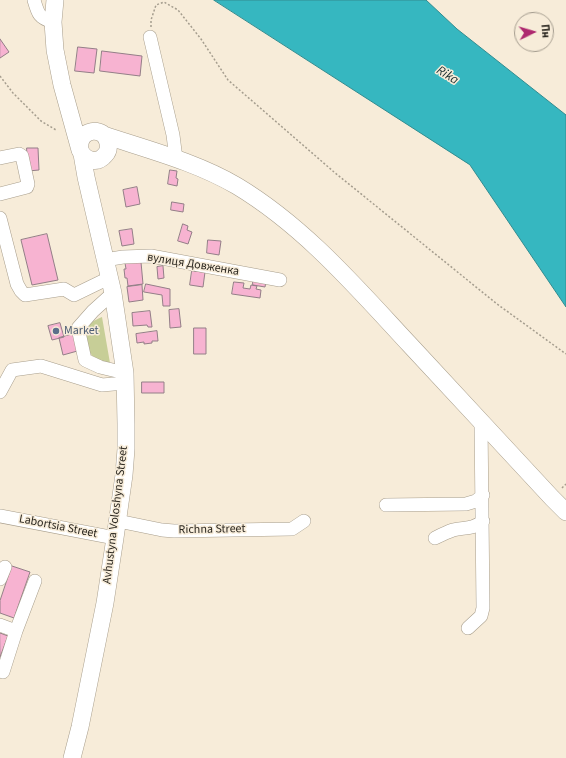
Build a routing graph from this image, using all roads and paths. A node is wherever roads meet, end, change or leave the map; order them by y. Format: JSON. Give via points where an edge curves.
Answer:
{"nodes":[{"id":1,"x":34,"y":0,"type":"edge"},
{"id":2,"x":55,"y":0,"type":"edge"},
{"id":3,"x":53,"y":22,"type":"junction"},
{"id":4,"x":150,"y":36,"type":"joint"},
{"id":5,"x":0,"y":76,"type":"edge"},
{"id":6,"x":66,"y":102,"type":"junction"},
{"id":7,"x":56,"y":130,"type":"dead end"},
{"id":8,"x":102,"y":134,"type":"junction"},
{"id":9,"x":143,"y":148,"type":"junction"},
{"id":10,"x":81,"y":152,"type":"junction"},
{"id":11,"x":0,"y":158,"type":"edge"},
{"id":12,"x":100,"y":159,"type":"junction"},
{"id":13,"x":176,"y":159,"type":"junction"},
{"id":14,"x":86,"y":177,"type":"junction"},
{"id":15,"x":0,"y":194,"type":"edge"},
{"id":16,"x":0,"y":218,"type":"edge"},
{"id":17,"x":105,"y":260,"type":"junction"},
{"id":18,"x":280,"y":280,"type":"dead end"},
{"id":19,"x":111,"y":286,"type":"junction"},
{"id":20,"x":566,"y":354,"type":"edge"},
{"id":21,"x":125,"y":378,"type":"junction"},
{"id":22,"x":0,"y":392,"type":"edge"},
{"id":23,"x":481,"y":421,"type":"junction"},
{"id":24,"x":483,"y":495,"type":"junction"},
{"id":25,"x":386,"y":505,"type":"dead end"},
{"id":26,"x":566,"y":512,"type":"edge"},
{"id":27,"x":0,"y":516,"type":"edge"},
{"id":28,"x":304,"y":521,"type":"dead end"},
{"id":29,"x":483,"y":521,"type":"junction"},
{"id":30,"x":117,"y":530,"type":"junction"},
{"id":31,"x":435,"y":538,"type":"dead end"},
{"id":32,"x":5,"y":567,"type":"dead end"},
{"id":33,"x":0,"y":579,"type":"edge"},
{"id":34,"x":35,"y":580,"type":"dead end"},
{"id":35,"x":0,"y":625,"type":"edge"},
{"id":36,"x":468,"y":628,"type":"dead end"},
{"id":37,"x":16,"y":631,"type":"junction"},
{"id":38,"x":3,"y":672,"type":"dead end"},
{"id":39,"x":72,"y":758,"type":"edge"}],
"edges":[{"from":1,"to":3,"type":"street","via":[[40,16]]},
{"from":2,"to":3,"type":"main road","name":"Avhustyna Voloshyna Street"},
{"from":3,"to":6,"type":"main road","name":"Avhustyna Voloshyna Street","via":[[54,50]]},
{"from":4,"to":13,"type":"street","via":[[173,135]]},
{"from":4,"to":20,"type":"path","via":[[151,20],[156,5],[164,2],[178,10],[228,80],[334,172],[473,285]]},
{"from":5,"to":7,"type":"path","via":[[13,93],[42,121]]},
{"from":6,"to":8,"type":"main road","name":"Avhustyna Voloshyna Street","via":[[79,118]]},
{"from":6,"to":10,"type":"main road","name":"Avhustyna Voloshyna Street"},
{"from":8,"to":9,"type":"main road","name":"Avhustyna Voloshyna Street"},
{"from":8,"to":10,"type":"main road","via":[[95,131],[86,133],[80,140]]},
{"from":8,"to":12,"type":"main road","via":[[109,145],[106,155]]},
{"from":9,"to":12,"type":"main road","via":[[120,149]]},
{"from":9,"to":13,"type":"main road","name":"Avhustyna Voloshyna Street"},
{"from":10,"to":12,"type":"main road","via":[[89,160]]},
{"from":10,"to":14,"type":"main road","name":"Avhustyna Voloshyna Street"},
{"from":11,"to":15,"type":"street","via":[[19,154],[22,156],[28,184],[27,187]]},
{"from":12,"to":14,"type":"main road"},
{"from":13,"to":23,"type":"main road","name":"Avhustyna Voloshyna Street","via":[[207,170],[236,185],[293,226],[354,284]]},
{"from":14,"to":17,"type":"main road","name":"Avhustyna Voloshyna Street"},
{"from":16,"to":19,"type":"street","via":[[17,284],[25,295],[64,289],[74,295]]},
{"from":17,"to":18,"type":"street","name":"вулиця Довженка","via":[[123,257],[160,257]]},
{"from":17,"to":19,"type":"main road","name":"Avhustyna Voloshyna Street"},
{"from":19,"to":21,"type":"main road","name":"Avhustyna Voloshyna Street"},
{"from":19,"to":21,"type":"street","via":[[78,328],[85,360]]},
{"from":21,"to":22,"type":"street","via":[[102,385],[41,366],[12,370]]},
{"from":21,"to":30,"type":"main road","name":"Avhustyna Voloshyna Street","via":[[126,449]]},
{"from":23,"to":24,"type":"street"},
{"from":23,"to":26,"type":"main road","name":"Avhustyna Voloshyna Street"},
{"from":24,"to":25,"type":"street","via":[[476,501],[466,504]]},
{"from":24,"to":29,"type":"street"},
{"from":27,"to":30,"type":"street","name":"Labortsia Street"},
{"from":28,"to":30,"type":"street","name":"Richna Street","via":[[292,529]]},
{"from":29,"to":31,"type":"street","via":[[470,528],[453,530]]},
{"from":29,"to":36,"type":"street","via":[[484,608]]},
{"from":30,"to":39,"type":"main road","name":"Avhustyna Voloshyna Street","via":[[104,610]]},
{"from":32,"to":33,"type":"street"},
{"from":34,"to":37,"type":"street"},
{"from":35,"to":37,"type":"street"},
{"from":37,"to":38,"type":"street"}]}
